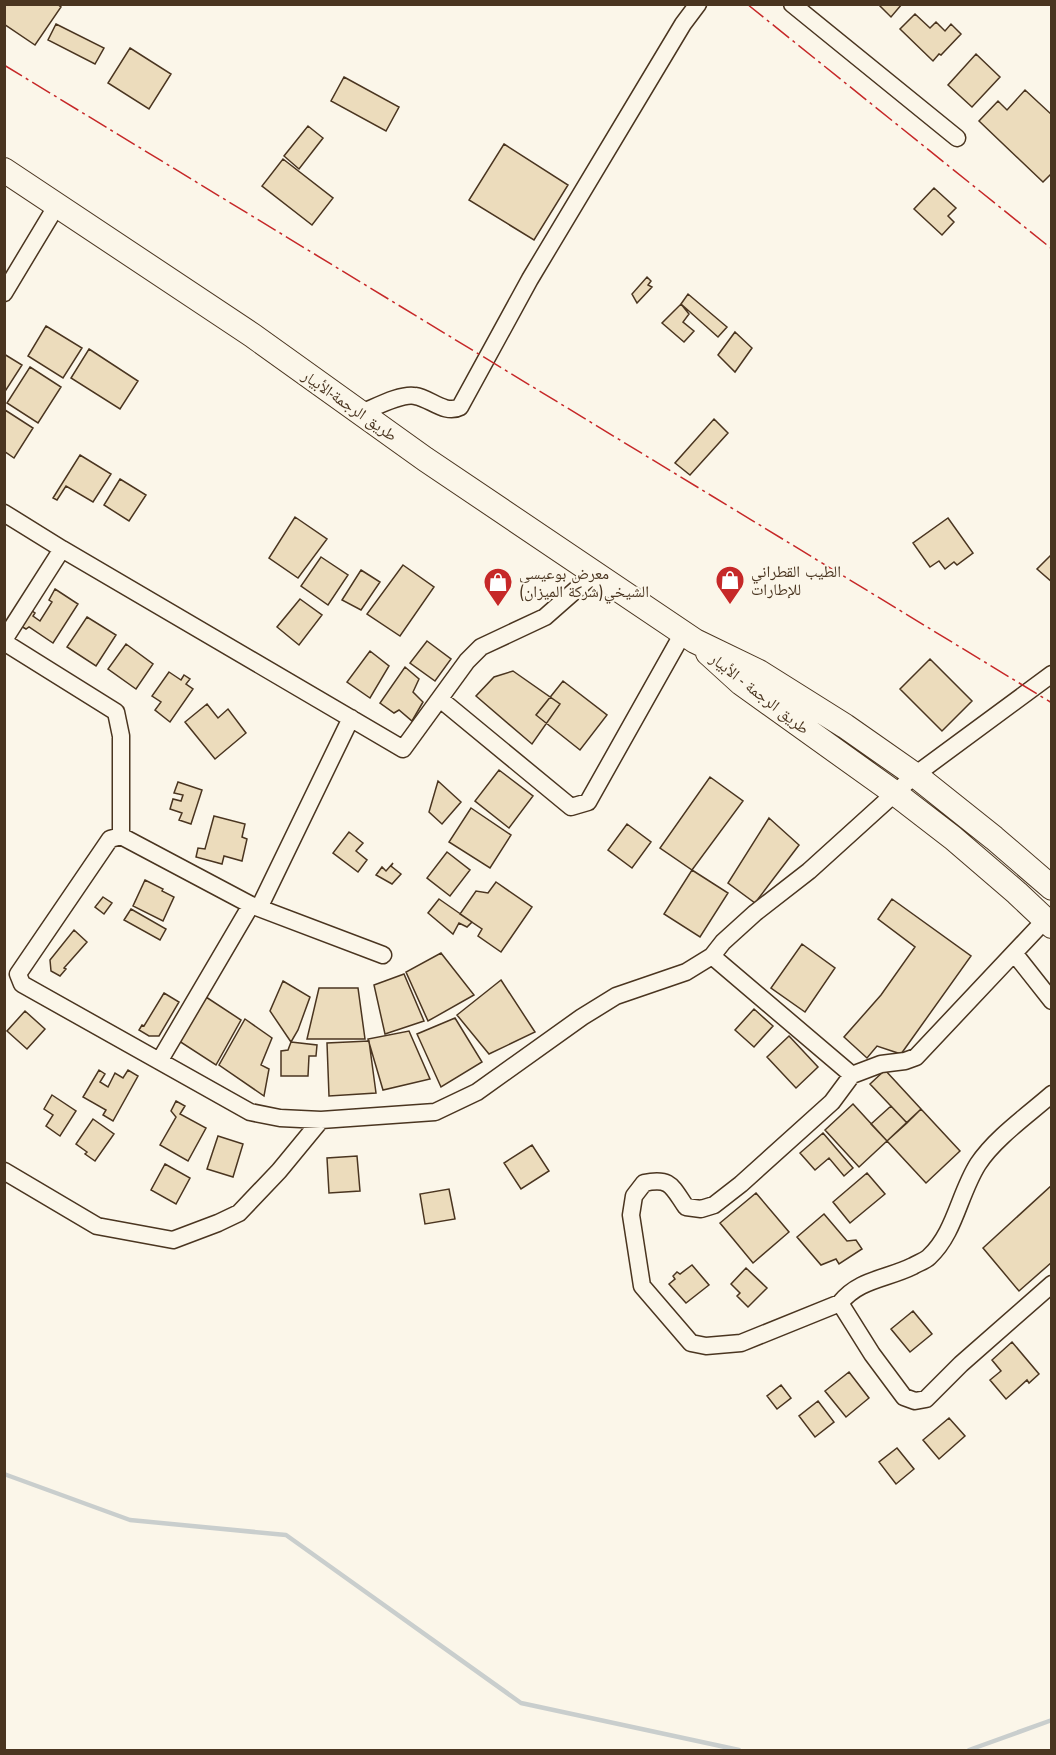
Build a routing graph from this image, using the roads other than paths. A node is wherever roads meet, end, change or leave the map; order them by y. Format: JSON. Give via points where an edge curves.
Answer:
{"nodes":[{"id":1,"x":698,"y":4,"type":"edge"},
{"id":2,"x":792,"y":4,"type":"edge"},
{"id":3,"x":957,"y":138,"type":"dead end"},
{"id":4,"x":4,"y":170,"type":"edge"},
{"id":5,"x":57,"y":205,"type":"junction"},
{"id":6,"x":4,"y":293,"type":"edge"},
{"id":7,"x":361,"y":413,"type":"junction"},
{"id":8,"x":4,"y":513,"type":"edge"},
{"id":9,"x":62,"y":549,"type":"junction"},
{"id":10,"x":595,"y":573,"type":"junction"},
{"id":11,"x":689,"y":637,"type":"junction"},
{"id":12,"x":4,"y":641,"type":"edge"},
{"id":13,"x":1052,"y":674,"type":"edge"},
{"id":14,"x":440,"y":699,"type":"junction"},
{"id":15,"x":351,"y":718,"type":"junction"},
{"id":16,"x":915,"y":775,"type":"junction"},
{"id":17,"x":896,"y":794,"type":"junction"},
{"id":18,"x":121,"y":836,"type":"junction"},
{"id":19,"x":1052,"y":888,"type":"edge"},
{"id":20,"x":255,"y":906,"type":"junction"},
{"id":21,"x":1049,"y":923,"type":"edge"},
{"id":22,"x":1014,"y":953,"type":"junction"},
{"id":23,"x":383,"y":956,"type":"dead end"},
{"id":24,"x":712,"y":956,"type":"junction"},
{"id":25,"x":1052,"y":1001,"type":"edge"},
{"id":26,"x":160,"y":1060,"type":"junction"},
{"id":27,"x":852,"y":1074,"type":"junction"},
{"id":28,"x":1052,"y":1094,"type":"edge"},
{"id":29,"x":321,"y":1119,"type":"junction"},
{"id":30,"x":4,"y":1171,"type":"edge"},
{"id":31,"x":1052,"y":1284,"type":"edge"},
{"id":32,"x":840,"y":1303,"type":"junction"}],
"edges":[{"from":1,"to":7,"type":"street","via":[[530,279],[460,407],[450,410],[413,395]]},
{"from":2,"to":3,"type":"street"},
{"from":4,"to":5,"type":"highway","name":"طريق الرجمة-الأبيار"},
{"from":5,"to":6,"type":"street"},
{"from":5,"to":7,"type":"highway","name":"طريق الرجمة-الأبيار"},
{"from":7,"to":10,"type":"highway","name":"طريق الرجمة-الأبيار"},
{"from":8,"to":9,"type":"street"},
{"from":9,"to":12,"type":"street"},
{"from":9,"to":15,"type":"street"},
{"from":10,"to":11,"type":"highway","name":"طريق الرجمة-الأبيار"},
{"from":10,"to":14,"type":"street","via":[[545,617],[481,647]]},
{"from":11,"to":14,"type":"street","via":[[588,802],[571,807]]},
{"from":11,"to":16,"type":"highway","name":"طريق الرجمة - الأبيار","via":[[759,672]]},
{"from":11,"to":17,"type":"highway","name":"طريق الرجمة - الأبيار","via":[[741,683]]},
{"from":12,"to":18,"type":"street","via":[[116,712],[122,736]]},
{"from":13,"to":16,"type":"street"},
{"from":14,"to":15,"type":"street","via":[[402,749]]},
{"from":15,"to":20,"type":"street"},
{"from":16,"to":17,"type":"street"},
{"from":16,"to":19,"type":"highway","name":"طريق الرجمة - الأبيار"},
{"from":17,"to":21,"type":"highway","name":"طريق الرجمة - الأبيار"},
{"from":17,"to":24,"type":"street","via":[[809,872],[755,913]]},
{"from":18,"to":20,"type":"street"},
{"from":18,"to":26,"type":"street","via":[[110,839],[18,974],[21,984]]},
{"from":20,"to":23,"type":"street"},
{"from":20,"to":26,"type":"street"},
{"from":21,"to":22,"type":"street"},
{"from":22,"to":25,"type":"street"},
{"from":22,"to":27,"type":"street","via":[[916,1057]]},
{"from":24,"to":27,"type":"street"},
{"from":24,"to":29,"type":"street","via":[[686,972],[616,996],[477,1092],[435,1112]]},
{"from":26,"to":29,"type":"street","via":[[250,1112],[280,1118]]},
{"from":27,"to":32,"type":"street","via":[[832,1102],[714,1205],[701,1209],[686,1207],[671,1186],[659,1180],[644,1183],[634,1196],[631,1215],[642,1286],[691,1343],[741,1343]]},
{"from":28,"to":32,"type":"street","via":[[980,1162],[965,1187],[947,1234],[928,1258],[898,1273],[870,1280]]},
{"from":29,"to":30,"type":"street","via":[[239,1213],[172,1240],[98,1226]]},
{"from":31,"to":32,"type":"street","via":[[926,1399],[915,1401],[904,1397]]}]}
